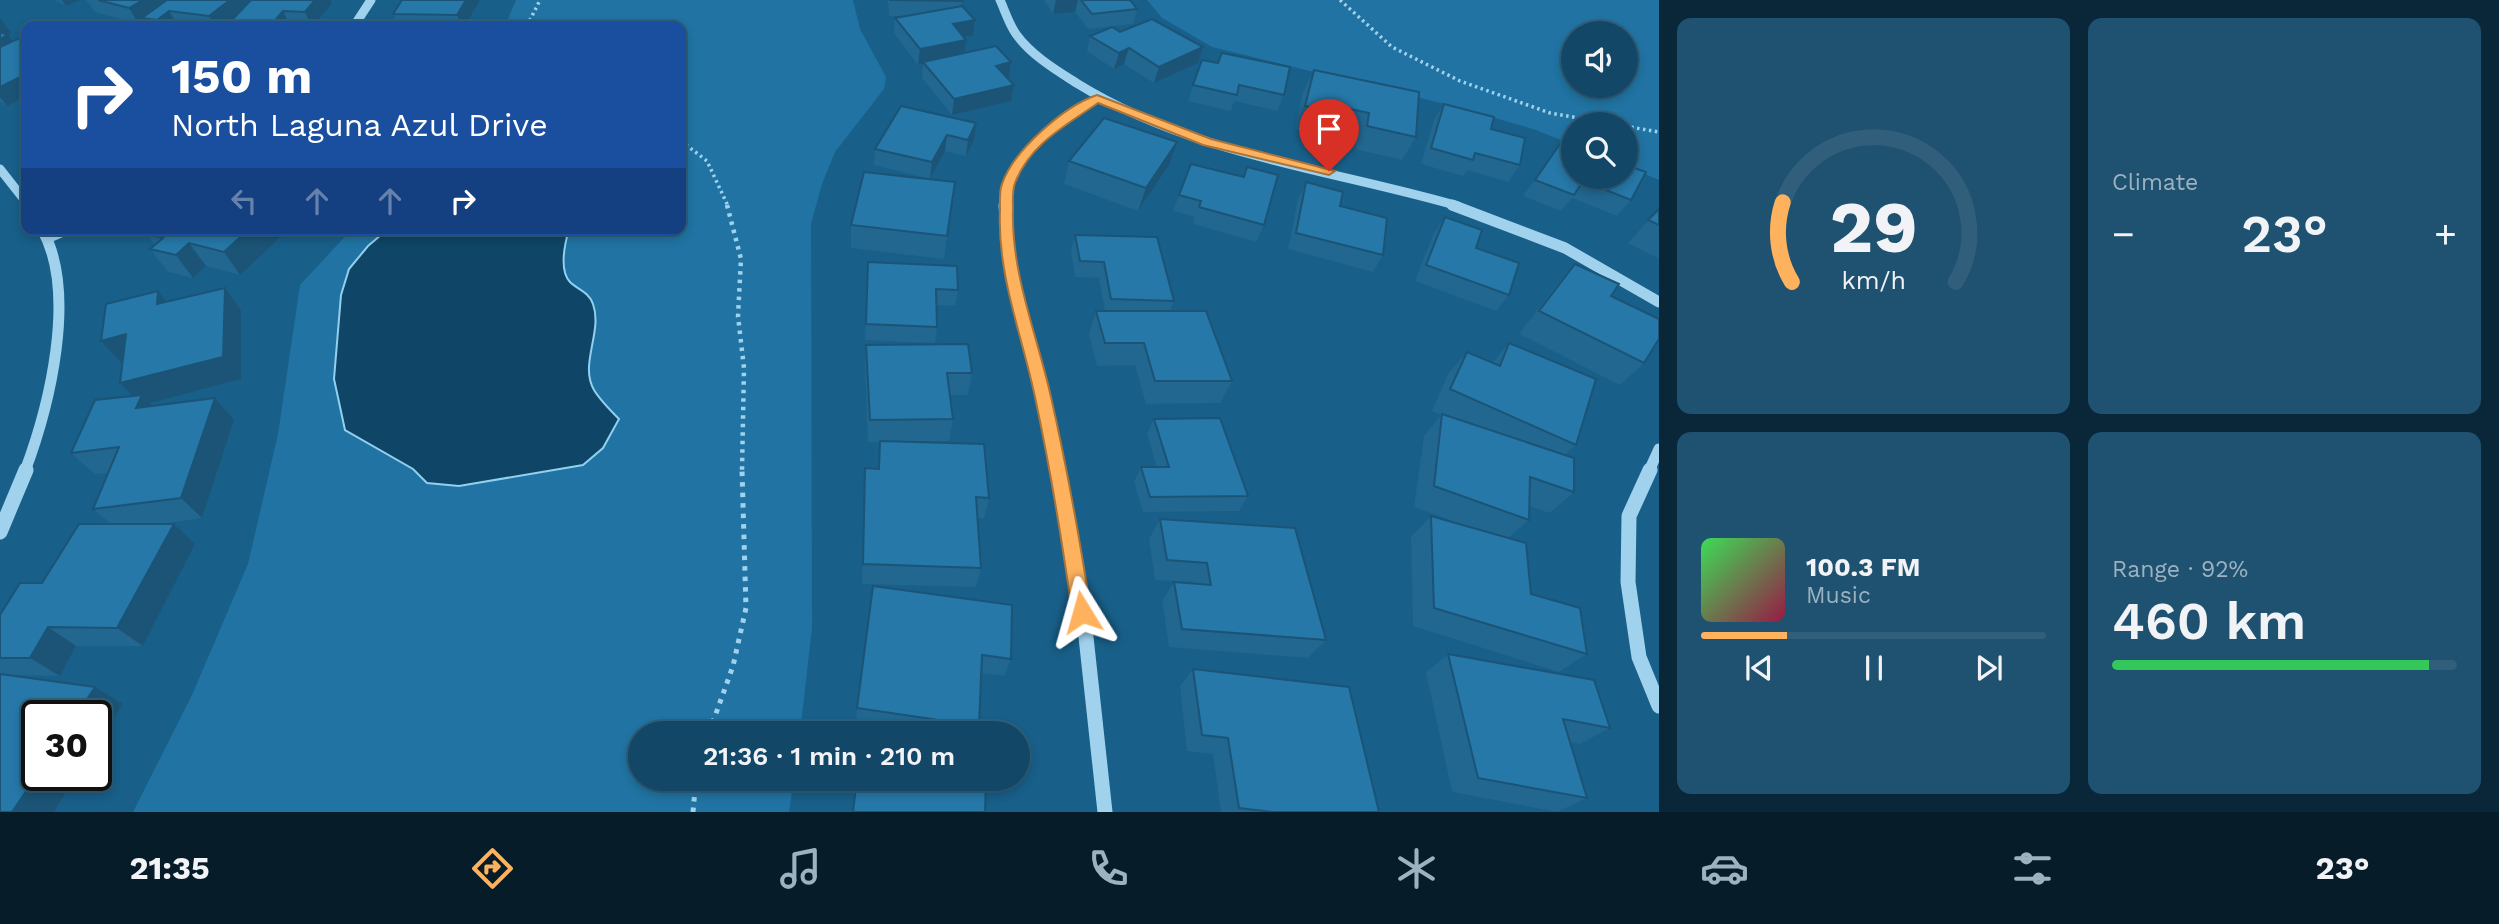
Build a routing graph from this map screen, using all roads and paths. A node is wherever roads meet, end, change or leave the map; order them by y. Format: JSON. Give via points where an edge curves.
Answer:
{"nodes":[{"id":1,"x":371,"y":0,"type":"edge"},
{"id":2,"x":540,"y":0,"type":"edge"},
{"id":3,"x":1000,"y":0,"type":"edge"},
{"id":4,"x":1340,"y":0,"type":"edge"},
{"id":5,"x":357,"y":21,"type":"edge"},
{"id":6,"x":530,"y":21,"type":"edge"},
{"id":7,"x":1097,"y":99,"type":"junction"},
{"id":8,"x":1659,"y":132,"type":"edge"},
{"id":9,"x":686,"y":145,"type":"edge"},
{"id":10,"x":0,"y":169,"type":"edge"},
{"id":11,"x":21,"y":196,"type":"edge"},
{"id":12,"x":44,"y":235,"type":"edge"},
{"id":13,"x":1659,"y":302,"type":"edge"},
{"id":14,"x":1659,"y":449,"type":"edge"},
{"id":15,"x":0,"y":532,"type":"edge"},
{"id":16,"x":1659,"y":706,"type":"edge"},
{"id":17,"x":713,"y":721,"type":"edge"},
{"id":18,"x":695,"y":791,"type":"edge"},
{"id":19,"x":693,"y":812,"type":"edge"},
{"id":20,"x":1105,"y":812,"type":"edge"}],
"edges":[{"from":1,"to":5,"type":"street"},
{"from":2,"to":6,"type":"path"},
{"from":3,"to":7,"type":"street","via":[[1016,33],[1045,62]]},
{"from":4,"to":8,"type":"path","via":[[1397,51],[1474,85],[1569,117]]},
{"from":7,"to":13,"type":"street","via":[[1207,142],[1401,189],[1519,227],[1571,248]]},
{"from":7,"to":20,"type":"street","via":[[1036,140],[1020,162],[1007,185],[1006,227],[1009,267],[1043,395],[1071,537]]},
{"from":9,"to":17,"type":"path","via":[[707,161],[718,180],[741,259],[738,316],[744,368],[746,608],[733,666]]},
{"from":10,"to":11,"type":"street"},
{"from":12,"to":15,"type":"street","via":[[58,304],[55,374],[30,468]]},
{"from":14,"to":16,"type":"street","via":[[1629,516],[1628,582],[1639,657]]},
{"from":18,"to":19,"type":"path"}]}
